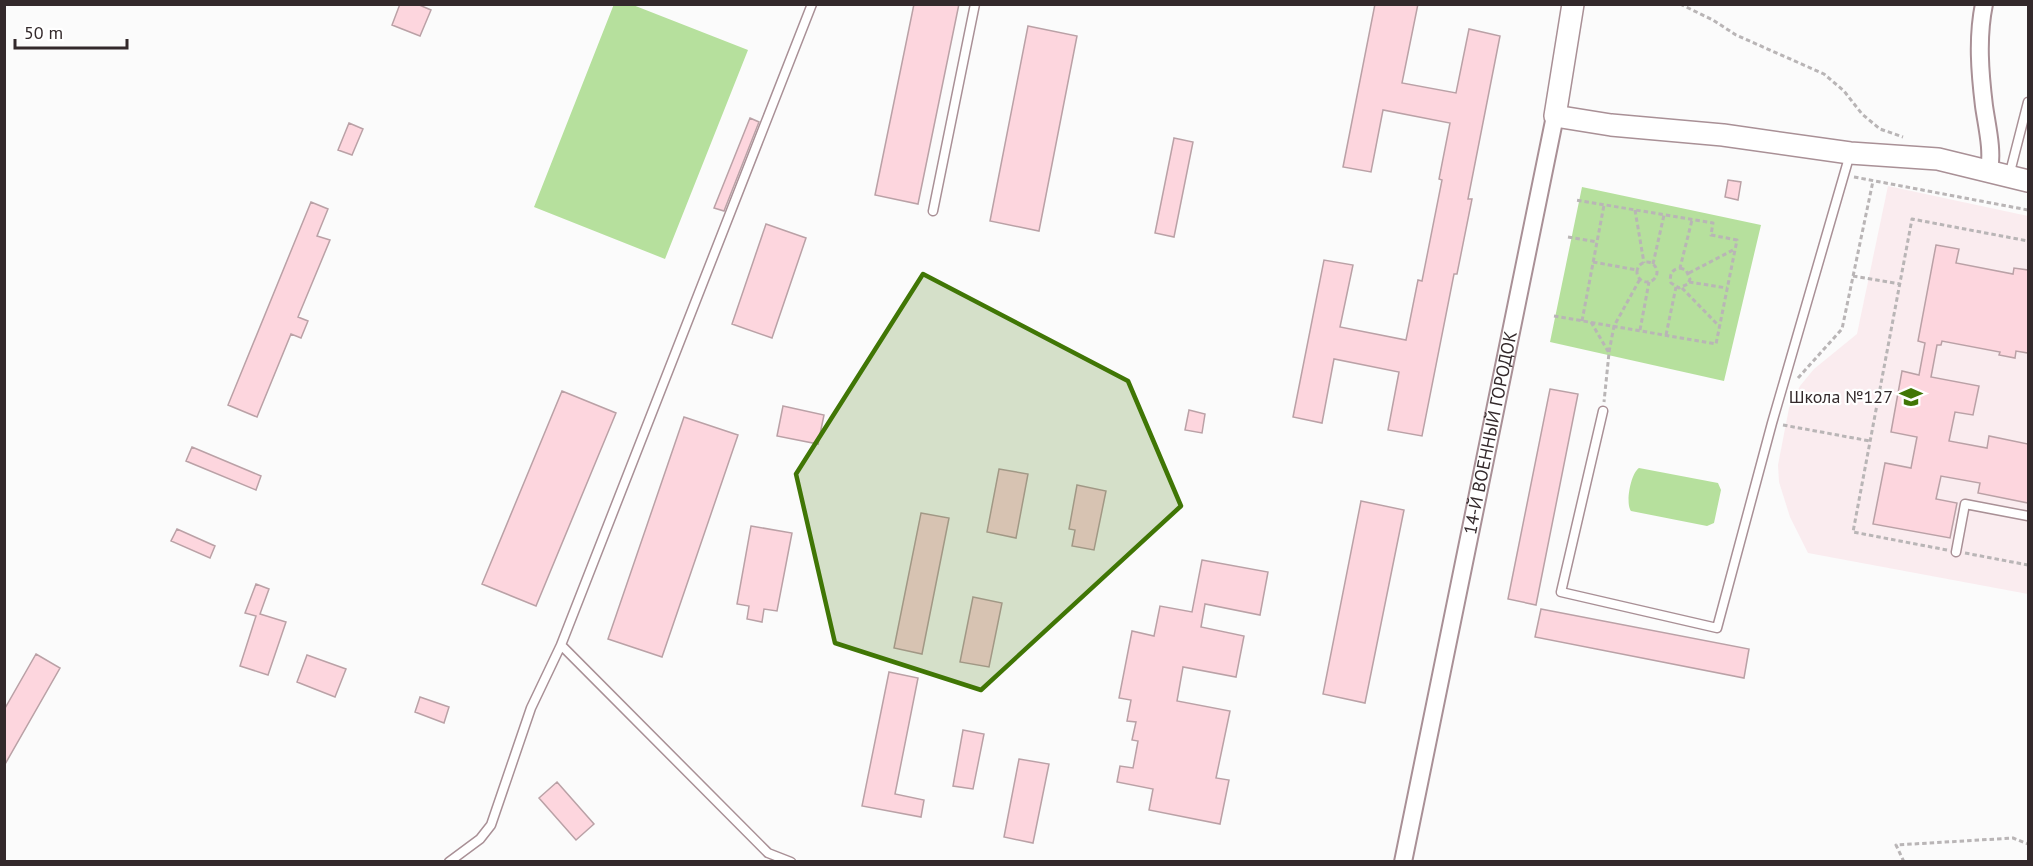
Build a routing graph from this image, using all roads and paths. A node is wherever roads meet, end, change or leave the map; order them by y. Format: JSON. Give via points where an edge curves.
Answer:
{"nodes":[{"id":1,"x":812,"y":4,"type":"edge"},
{"id":2,"x":975,"y":4,"type":"edge"},
{"id":3,"x":1573,"y":4,"type":"edge"},
{"id":4,"x":1680,"y":4,"type":"edge"},
{"id":5,"x":1984,"y":4,"type":"edge"},
{"id":6,"x":2028,"y":102,"type":"edge"},
{"id":7,"x":1555,"y":116,"type":"junction"},
{"id":8,"x":1907,"y":139,"type":"dead end"},
{"id":9,"x":1850,"y":153,"type":"junction"},
{"id":10,"x":1844,"y":175,"type":"junction"},
{"id":11,"x":2009,"y":176,"type":"edge"},
{"id":12,"x":1873,"y":181,"type":"junction"},
{"id":13,"x":1576,"y":200,"type":"dead end"},
{"id":14,"x":1605,"y":205,"type":"junction"},
{"id":15,"x":1635,"y":210,"type":"junction"},
{"id":16,"x":2028,"y":210,"type":"edge"},
{"id":17,"x":933,"y":211,"type":"dead end"},
{"id":18,"x":1664,"y":215,"type":"junction"},
{"id":19,"x":1692,"y":219,"type":"junction"},
{"id":20,"x":1568,"y":237,"type":"dead end"},
{"id":21,"x":2028,"y":241,"type":"edge"},
{"id":22,"x":1597,"y":242,"type":"junction"},
{"id":23,"x":1735,"y":249,"type":"junction"},
{"id":24,"x":1593,"y":262,"type":"junction"},
{"id":25,"x":1644,"y":263,"type":"junction"},
{"id":26,"x":1653,"y":264,"type":"junction"},
{"id":27,"x":1680,"y":268,"type":"junction"},
{"id":28,"x":1637,"y":270,"type":"junction"},
{"id":29,"x":1689,"y":273,"type":"junction"},
{"id":30,"x":1853,"y":276,"type":"junction"},
{"id":31,"x":1640,"y":279,"type":"junction"},
{"id":32,"x":1649,"y":282,"type":"junction"},
{"id":33,"x":1689,"y":282,"type":"junction"},
{"id":34,"x":1900,"y":285,"type":"junction"},
{"id":35,"x":1676,"y":287,"type":"junction"},
{"id":36,"x":1682,"y":288,"type":"junction"},
{"id":37,"x":1727,"y":288,"type":"junction"},
{"id":38,"x":1554,"y":316,"type":"dead end"},
{"id":39,"x":1582,"y":321,"type":"junction"},
{"id":40,"x":1591,"y":322,"type":"junction"},
{"id":41,"x":1614,"y":326,"type":"junction"},
{"id":42,"x":1720,"y":327,"type":"junction"},
{"id":43,"x":1640,"y":331,"type":"junction"},
{"id":44,"x":1666,"y":335,"type":"junction"},
{"id":45,"x":1609,"y":354,"type":"junction"},
{"id":46,"x":1797,"y":381,"type":"dead end"},
{"id":47,"x":1603,"y":411,"type":"joint"},
{"id":48,"x":1772,"y":423,"type":"junction"},
{"id":49,"x":1870,"y":441,"type":"junction"},
{"id":50,"x":2028,"y":516,"type":"edge"},
{"id":51,"x":1956,"y":552,"type":"junction"},
{"id":52,"x":2028,"y":565,"type":"edge"},
{"id":53,"x":561,"y":645,"type":"junction"},
{"id":54,"x":2028,"y":844,"type":"edge"},
{"id":55,"x":450,"y":861,"type":"edge"},
{"id":56,"x":791,"y":861,"type":"edge"},
{"id":57,"x":1403,"y":861,"type":"edge"},
{"id":58,"x":1904,"y":861,"type":"edge"}],
"edges":[{"from":1,"to":53,"type":"lane"},
{"from":2,"to":17,"type":"lane"},
{"from":3,"to":7,"type":"street","name":"14-Й ВОЕННЫЙ ГОРОДОК"},
{"from":4,"to":8,"type":"path","via":[[1736,35],[1824,74],[1880,129]]},
{"from":5,"to":11,"type":"street","via":[[1980,35],[1982,93],[1991,160]]},
{"from":6,"to":11,"type":"lane"},
{"from":7,"to":9,"type":"street"},
{"from":7,"to":57,"type":"street","name":"14-Й ВОЕННЫЙ ГОРОДОК"},
{"from":9,"to":10,"type":"lane"},
{"from":9,"to":11,"type":"street","via":[[1938,159]]},
{"from":10,"to":12,"type":"path"},
{"from":10,"to":48,"type":"lane"},
{"from":12,"to":16,"type":"path"},
{"from":12,"to":30,"type":"path"},
{"from":13,"to":14,"type":"path"},
{"from":14,"to":15,"type":"path"},
{"from":14,"to":22,"type":"path"},
{"from":15,"to":18,"type":"path"},
{"from":15,"to":25,"type":"path"},
{"from":18,"to":19,"type":"path"},
{"from":18,"to":26,"type":"path"},
{"from":19,"to":23,"type":"path","via":[[1713,223],[1711,235],[1737,240]]},
{"from":19,"to":27,"type":"path"},
{"from":20,"to":22,"type":"path"},
{"from":21,"to":34,"type":"path","via":[[1912,219]]},
{"from":22,"to":24,"type":"path"},
{"from":23,"to":29,"type":"path"},
{"from":23,"to":37,"type":"path"},
{"from":24,"to":28,"type":"path"},
{"from":24,"to":39,"type":"path"},
{"from":25,"to":26,"type":"path"},
{"from":25,"to":28,"type":"path"},
{"from":26,"to":32,"type":"path","via":[[1657,273]]},
{"from":27,"to":29,"type":"path"},
{"from":27,"to":35,"type":"path","via":[[1670,276]]},
{"from":28,"to":31,"type":"path"},
{"from":29,"to":33,"type":"path"},
{"from":30,"to":34,"type":"path"},
{"from":30,"to":46,"type":"path","via":[[1842,329]]},
{"from":31,"to":32,"type":"path"},
{"from":31,"to":41,"type":"path"},
{"from":32,"to":43,"type":"path"},
{"from":33,"to":36,"type":"path"},
{"from":33,"to":37,"type":"path"},
{"from":34,"to":49,"type":"path"},
{"from":35,"to":36,"type":"path"},
{"from":35,"to":44,"type":"path"},
{"from":36,"to":42,"type":"path"},
{"from":37,"to":42,"type":"path"},
{"from":38,"to":39,"type":"path"},
{"from":39,"to":40,"type":"path"},
{"from":40,"to":41,"type":"path"},
{"from":40,"to":45,"type":"path"},
{"from":41,"to":43,"type":"path"},
{"from":41,"to":45,"type":"path"},
{"from":42,"to":44,"type":"path","via":[[1716,344]]},
{"from":43,"to":44,"type":"path"},
{"from":45,"to":47,"type":"path"},
{"from":47,"to":48,"type":"lane","via":[[1561,592],[1717,628]]},
{"from":48,"to":49,"type":"path"},
{"from":49,"to":51,"type":"path","via":[[1853,532]]},
{"from":50,"to":51,"type":"lane","via":[[1965,504]]},
{"from":51,"to":52,"type":"path"},
{"from":53,"to":55,"type":"lane","via":[[531,708],[491,825],[480,839]]},
{"from":53,"to":56,"type":"lane","via":[[768,853]]},
{"from":54,"to":58,"type":"path","via":[[2013,838],[1896,845]]}]}
